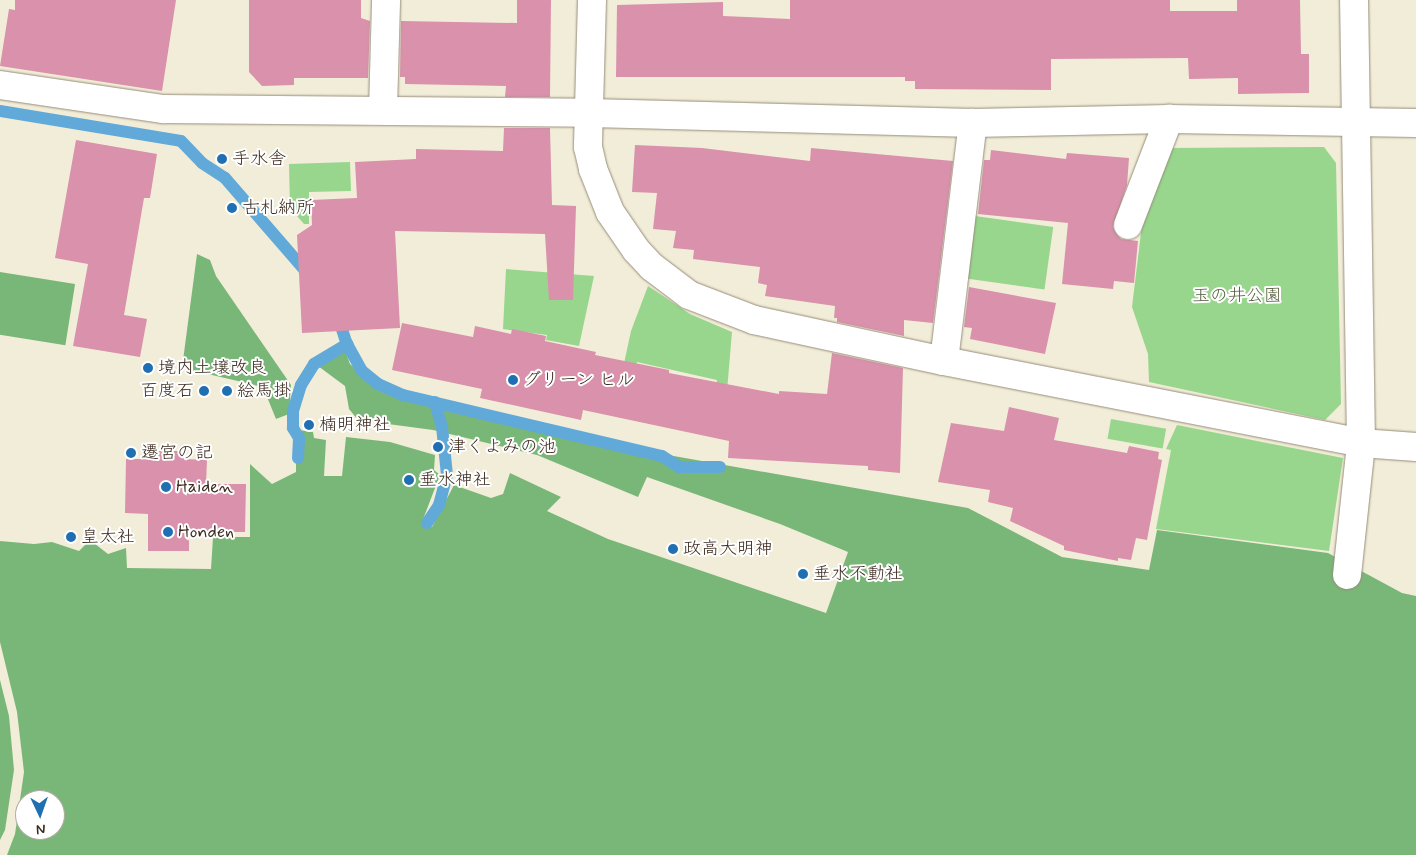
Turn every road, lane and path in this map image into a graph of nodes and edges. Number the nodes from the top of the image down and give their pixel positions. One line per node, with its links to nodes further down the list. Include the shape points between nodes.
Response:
1 (386, 0): 5 (street)
2 (592, 0): 6 (street)
3 (1354, 0): 8 (street)
4 (0, 85): 5 (street, via 164,109)
5 (383, 110): 6 (street)
6 (589, 112): 9 (street); 12 (street, via 588,147 610,212 636,250 670,282 731,314)
7 (1169, 119): 8 (street); 9 (street); 11 (street)
8 (1354, 122): 10 (street); 13 (street)
9 (973, 123): 12 (street)
10 (1416, 123)
11 (1128, 225)
12 (944, 361): 13 (street)
13 (1361, 443): 14 (street); 15 (street)
14 (1416, 447)
15 (1346, 575)

